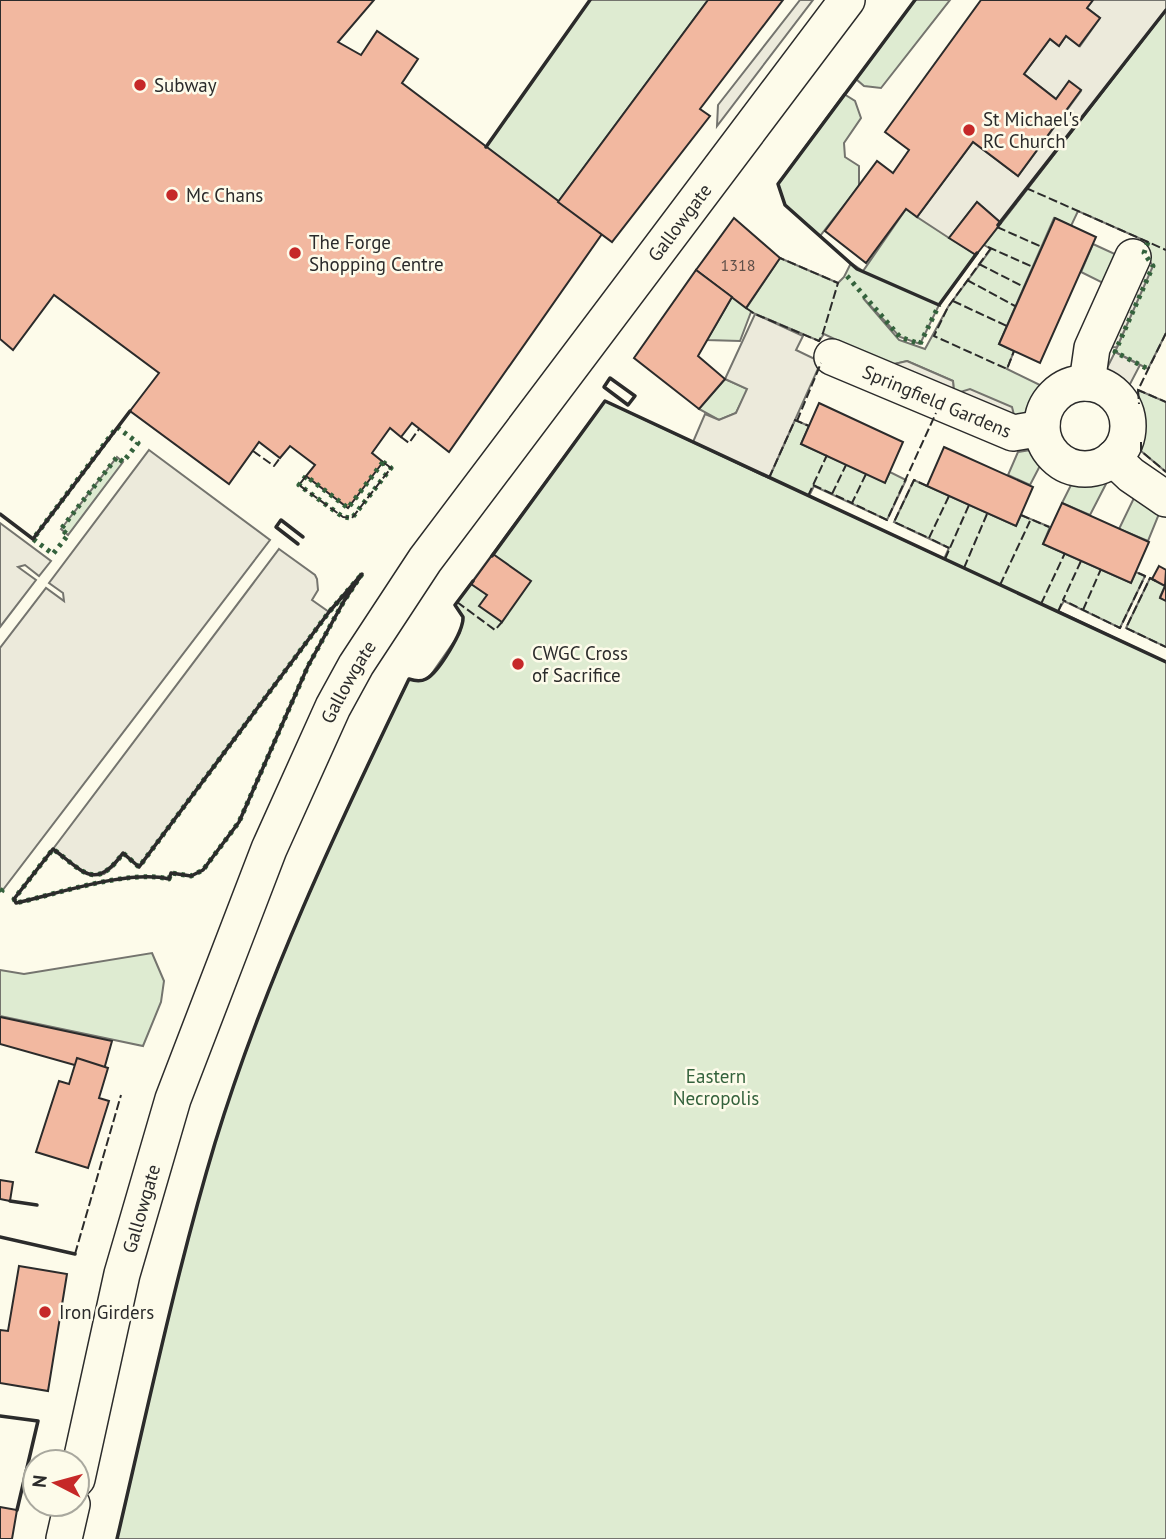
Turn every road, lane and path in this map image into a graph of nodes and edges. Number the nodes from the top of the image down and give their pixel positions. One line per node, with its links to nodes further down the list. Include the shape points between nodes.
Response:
1 (846, 0): 8 (street, Gallowgate, via 425,560 333,707 274,836 173,1099 122,1274)
2 (1133, 257): 4 (street, via 1092,348)
3 (832, 357): 5 (street, Springfield Gardens, via 1015,433)
4 (1087, 383): 5 (street, Springfield Gardens, via 1056,394 1043,413); 6 (street, via 1113,393 1125,412 1127,433)
5 (1042, 424): 6 (street, Springfield Gardens, via 1049,452 1060,462 1087,470)
6 (1113, 458): 7 (street)
7 (1166, 499)
8 (84, 1448)
9 (69, 1518): 10 (street)
10 (64, 1539)

